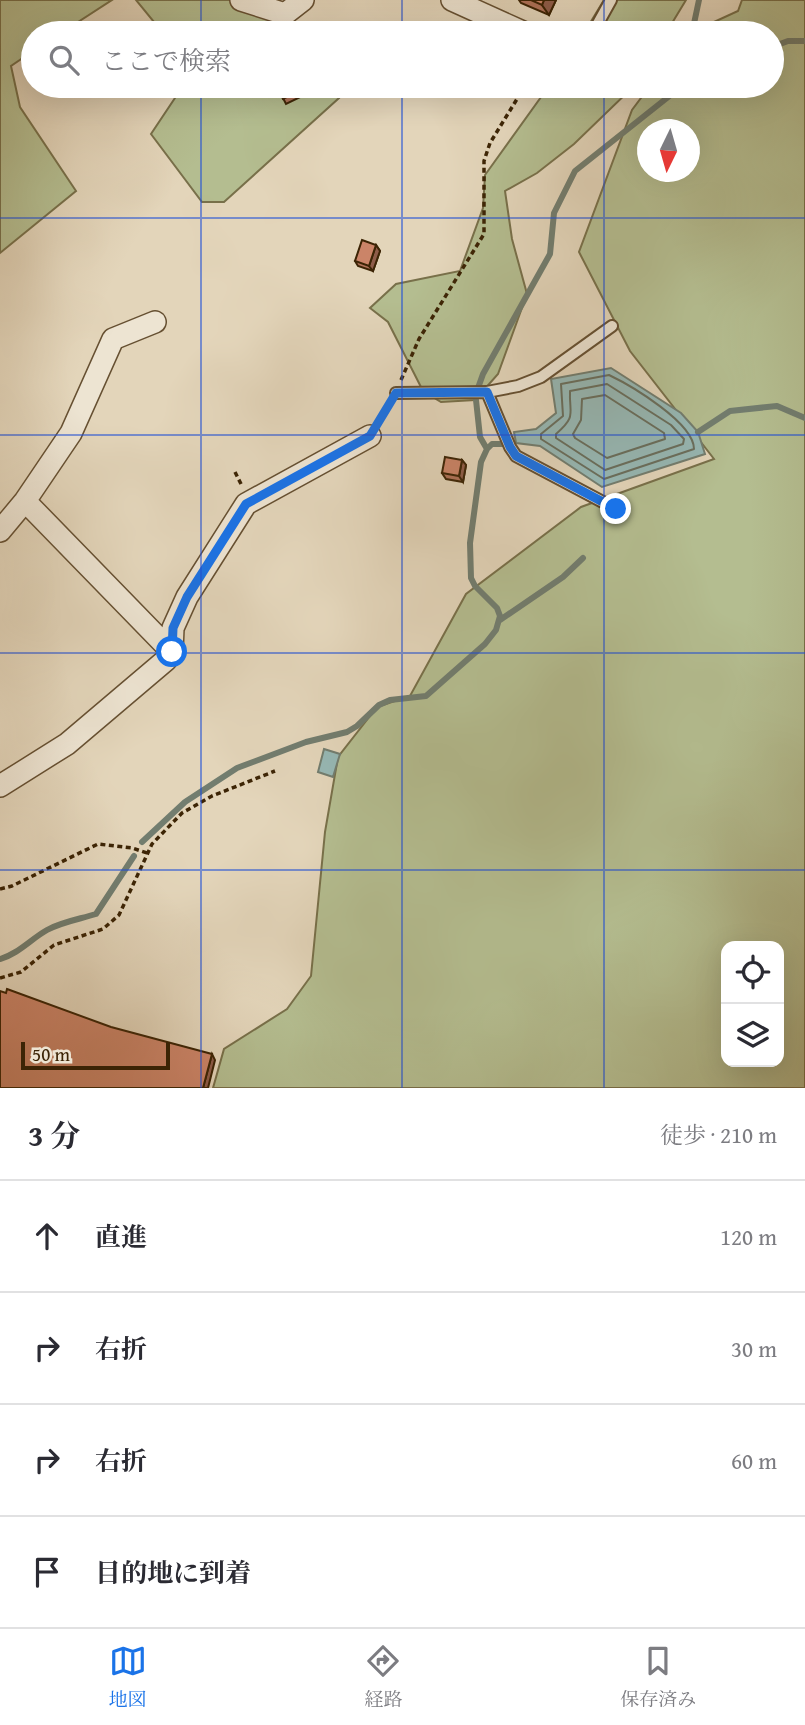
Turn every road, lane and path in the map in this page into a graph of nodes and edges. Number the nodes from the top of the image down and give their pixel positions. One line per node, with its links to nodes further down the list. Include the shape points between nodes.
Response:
1 (241, 0): 2 (street, via 285,15)
2 (303, 0)
3 (452, 0): 5 (street)
4 (611, 0): 6 (lane)
5 (498, 21)
6 (599, 21)
7 (518, 98): 11 (path, via 484,161 484,234 419,338)
8 (155, 322): 13 (street, via 113,339 71,433)
9 (612, 326): 10 (lane, via 541,377)
10 (487, 392): 11 (lane); 14 (lane, via 516,456)
11 (396, 393): 12 (path)
12 (370, 436): 16 (street, via 246,504 187,597 173,628)
13 (25, 501): 15 (street); 16 (street)
14 (616, 509)
15 (0, 531)
16 (172, 652): 18 (street, via 67,744)
17 (275, 771): 19 (path, via 182,813)
18 (0, 786)
19 (147, 853): 20 (path, via 98,844); 21 (path, via 119,915 103,929 54,945 20,972)
20 (0, 889)
21 (0, 978)

